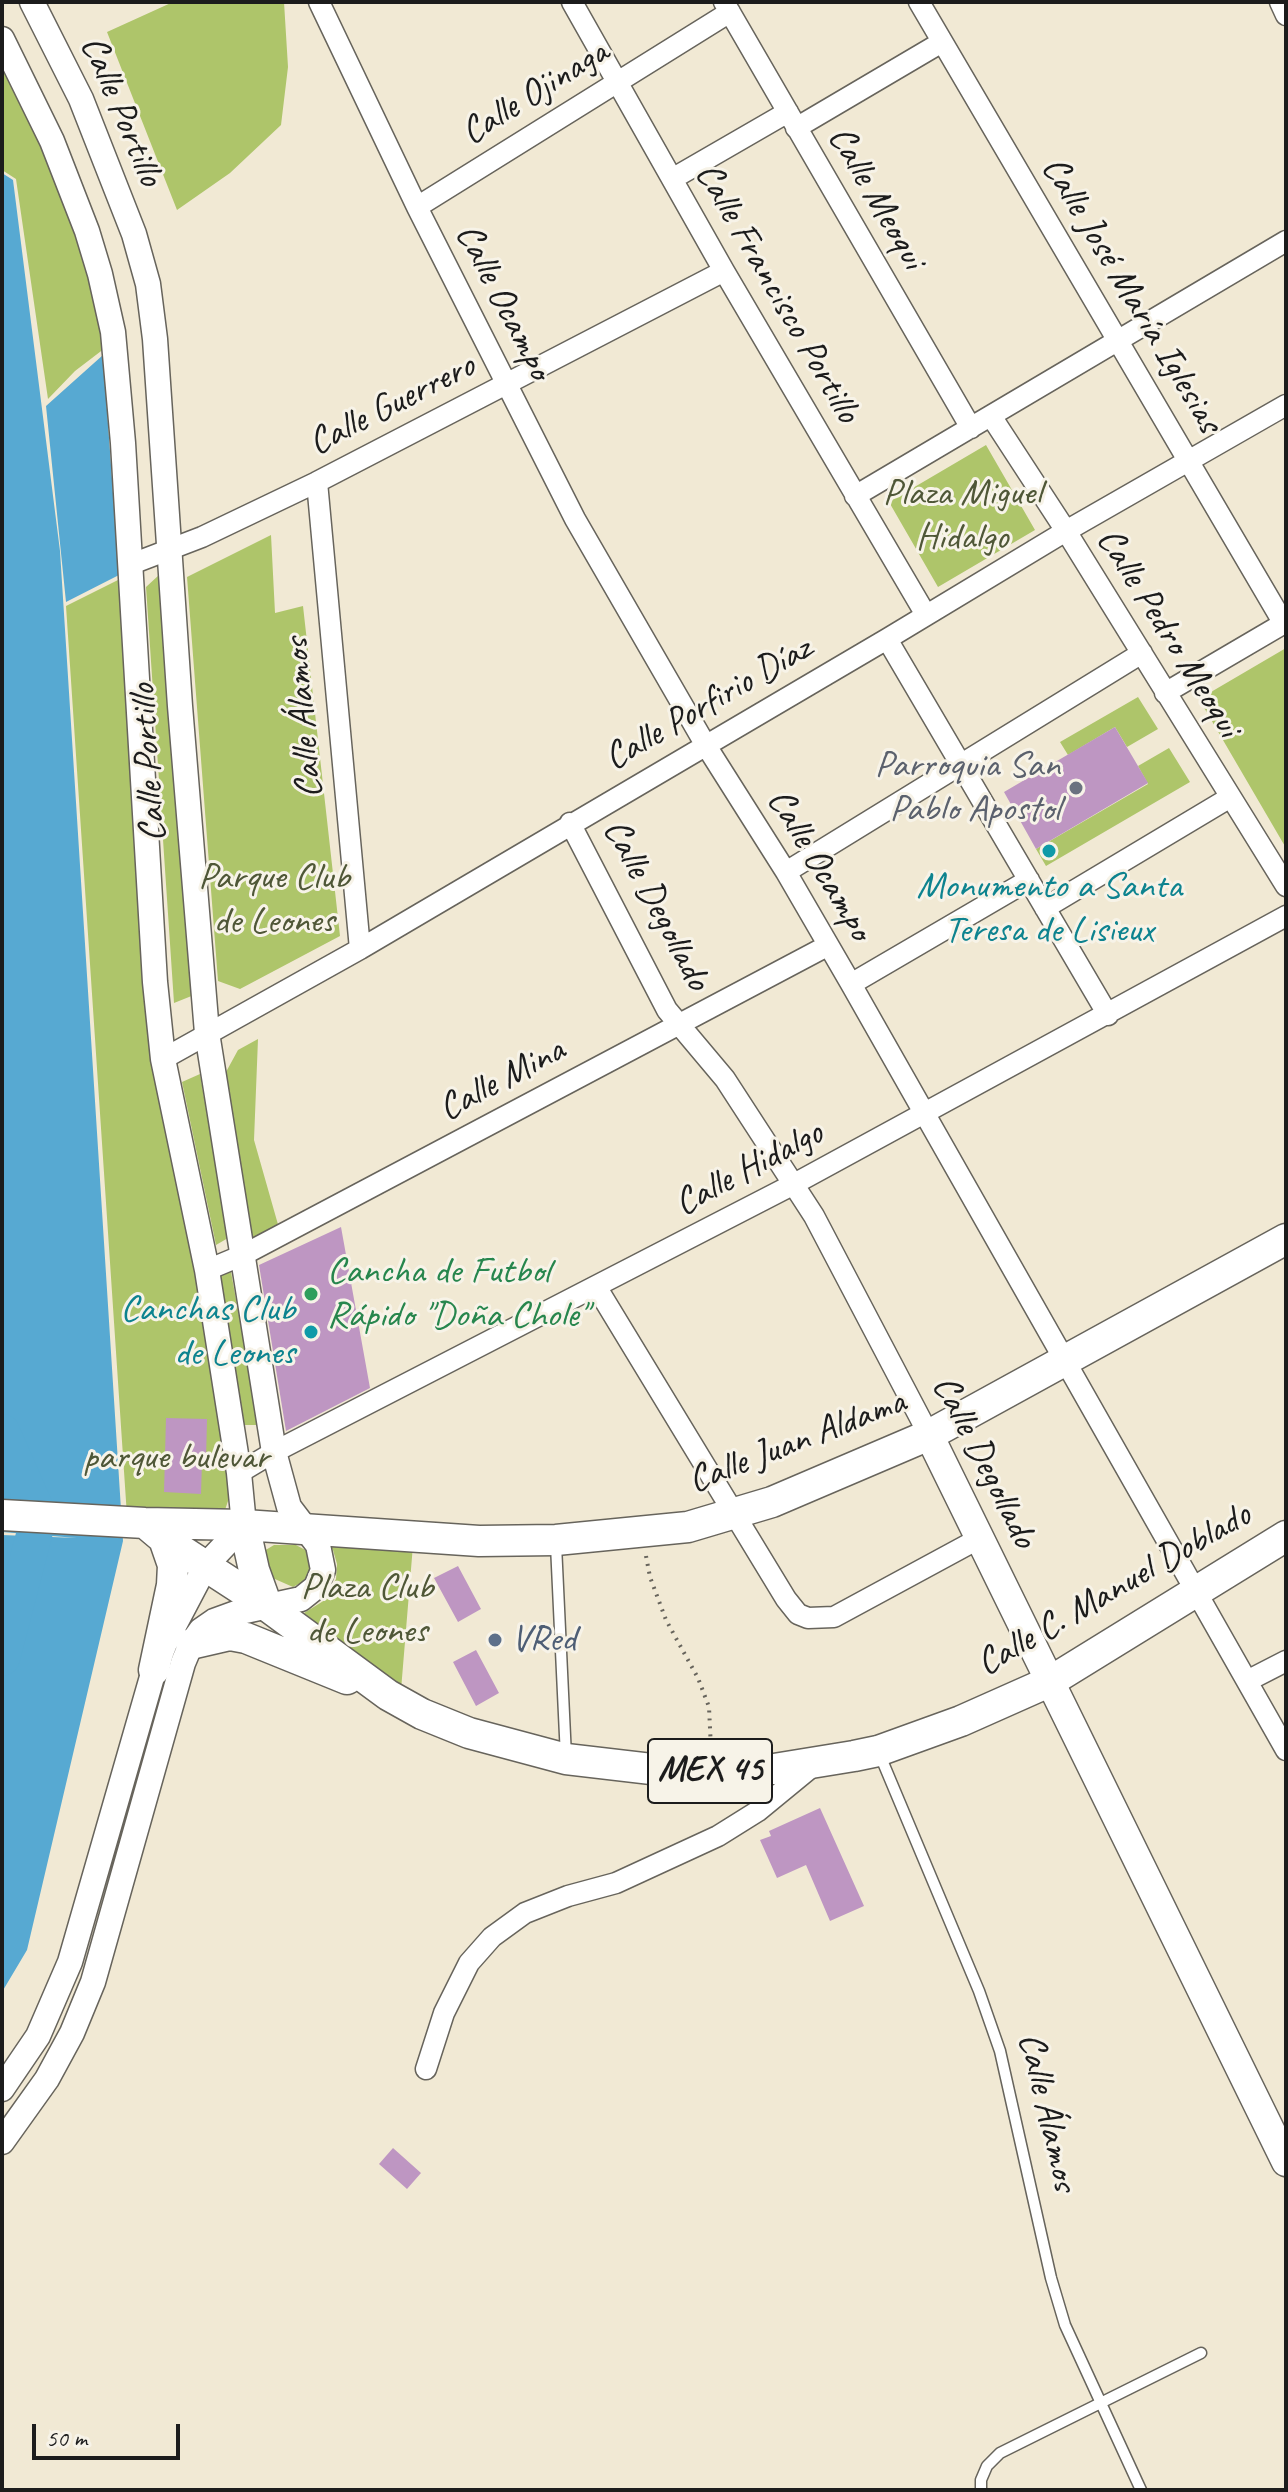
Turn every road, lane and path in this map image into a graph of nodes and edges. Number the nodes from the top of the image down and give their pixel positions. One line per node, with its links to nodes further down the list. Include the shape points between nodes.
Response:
1 (32, 2): 25 (street, Calle Portillo, via 81,99 148,284)
2 (319, 2): 13 (street, Calle Ocampo)
3 (572, 2): 10 (street, Calle Francisco Portillo)
4 (919, 2): 9 (street, Calle José María Iglesias)
5 (1280, 2): 7 (street)
6 (727, 7): 10 (street, Calle Ojinaga); 11 (street, Calle Meoqui)
7 (1286, 15)
8 (2, 39): 26 (street, Calle Portillo, via 52,141 100,274 113,332)
9 (942, 42): 11 (street); 16 (street, Calle José María Iglesias)
10 (617, 82): 12 (street, Calle Francisco Portillo); 13 (street, Calle Ojinaga)
11 (792, 120): 12 (street); 20 (street, Calle Meoqui)
12 (672, 179): 15 (street, Calle Francisco Portillo)
13 (417, 207): 17 (street, Calle Ocampo)
14 (1286, 241): 16 (street)
15 (724, 271): 17 (street, Calle Guerrero); 23 (street, Calle Francisco Portillo)
16 (1117, 342): 19 (street); 21 (street, Calle José María Iglesias)
17 (507, 384): 22 (street, Calle Guerrero); 32 (street, Calle Ocampo, via 575,519)
18 (1286, 405): 21 (street, Calle Porfirio Díaz)
19 (991, 416): 20 (street); 24 (street, Calle Pedro Meoqui)
20 (971, 428): 23 (street)
21 (1190, 460): 24 (street, Calle Porfirio Díaz); 28 (street, Calle José María Iglesias)
22 (317, 482): 25 (street, Calle Guerrero); 42 (street, Calle Álamos)
23 (855, 496): 27 (street, Calle Francisco Portillo)
24 (1066, 531): 27 (street, Calle Porfirio Díaz); 30 (street, Calle Pedro Meoqui)
25 (170, 550): 26 (street, Calle Guerrero); 46 (street, Calle Portillo)
26 (129, 565): 47 (street, Calle Portillo)
27 (926, 615): 29 (street, Calle Porfirio Díaz)
28 (1285, 623): 31 (street)
29 (887, 639): 32 (street, Calle Porfirio Díaz); 33 (street)
30 (1142, 653): 31 (street, Calle Pedro Meoqui); 33 (street)
31 (1165, 693): 34 (street, Calle Pedro Meoqui)
32 (705, 744): 35 (street, Calle Porfirio Díaz); 36 (street, Calle Ocampo)
33 (960, 764): 36 (street); 37 (street)
34 (1229, 798): 38 (street, Calle Pedro Meoqui); 39 (street)
35 (570, 823): 42 (street, Calle Porfirio Díaz); 45 (street, Calle Degollado)
36 (786, 872): 41 (street, Calle Ocampo)
37 (1029, 880): 39 (street); 43 (street)
38 (1286, 886)
39 (1045, 908): 44 (street)
40 (1286, 916): 44 (street, Calle Hidalgo)
41 (827, 946): 43 (street, Calle Ocampo); 45 (street, Calle Mina)
42 (360, 949): 46 (street, Calle Porfirio Díaz)
43 (851, 984): 48 (street, Calle Ocampo)
44 (1108, 1015): 48 (street, Calle Hidalgo)
45 (678, 1025): 49 (street, Calle Degollado, via 725,1079); 51 (street, Calle Mina)
46 (207, 1033): 47 (street, Calle Porfirio Díaz); 51 (street, Calle Portillo)
47 (163, 1059): 52 (street, Calle Portillo)
48 (925, 1113): 49 (street, Calle Hidalgo); 54 (street, Calle Ocampo)
49 (794, 1184): 53 (street, Calle Hidalgo); 55 (street, Calle Degollado)
50 (1286, 1239): 54 (main road, Calle Juan Aldama / MEX 45)
51 (243, 1255): 52 (street, Calle Mina); 56 (street, Calle Portillo)
52 (207, 1270): 57 (street, Calle Portillo)
53 (597, 1288): 56 (street, Calle Hidalgo); 59 (street)
54 (1066, 1358): 55 (main road, Calle Juan Aldama / MEX 45); 68 (street, Calle Ocampo)
55 (929, 1435): 59 (main road, Calle Juan Aldama / MEX 45); 65 (main road, Calle Degollado)
56 (274, 1452): 57 (street, Calle Hidalgo); 62 (street, Calle Portillo, via 289,1507)
57 (239, 1473): 60 (street, Calle Portillo)
58 (2, 1515): 61 (main road, MEX 45)
59 (734, 1515): 63 (main road, Calle Juan Aldama / MEX 45); 65 (street, via 786,1599 808,1618 834,1617)
60 (244, 1525): 61 (main road, Calle Juan Aldama / MEX 45); 62 (main road, Calle Juan Aldama / MEX 45); 67 (street); 69 (main road)
61 (148, 1528): 67 (main road, Calle C. Manuel Doblado / MEX 45); 72 (main road, via 173,1565)
62 (306, 1529): 66 (main road, Calle Juan Aldama / MEX 45, via 479,1541); 69 (street, Calle Portillo, via 323,1557 321,1579 301,1599)
63 (642, 1534): 66 (main road, Calle Juan Aldama / MEX 45); 80 (path, via 666,1620 709,1707)
64 (1286, 1536): 68 (main road, Calle C. Manuel Doblado / MEX 45)
65 (980, 1538): 74 (main road, Calle Degollado)
66 (556, 1540): 78 (lane)
67 (206, 1565): 69 (main road, Calle C. Manuel Doblado / MEX 45); 72 (street)
68 (1196, 1591): 73 (street, Calle Ocampo); 74 (main road, Calle C. Manuel Doblado / MEX 45)
69 (267, 1606): 70 (street, Calle Portillo, via 214,1621); 75 (main road, Calle C. Manuel Doblado / MEX 45)
70 (191, 1644): 75 (main road, via 230,1635 246,1638); 83 (street, via 93,1982 47,2079)
71 (1286, 1661): 73 (street)
72 (154, 1670): 82 (street, via 70,1962 38,2036)
73 (1249, 1680): 76 (street, Calle Ocampo)
74 (1051, 1681): 77 (main road, Calle C. Manuel Doblado / MEX 45); 84 (main road, Calle Degollado)
75 (388, 1695): 78 (main road, Calle C. Manuel Doblado / MEX 45, via 469,1733)
76 (1286, 1750)
77 (878, 1751): 79 (main road, Calle C. Manuel Doblado / MEX 45); 86 (lane, Calle Álamos, via 1000,2051 1051,2278)
78 (566, 1759): 80 (main road, Calle C. Manuel Doblado / MEX 45)
79 (817, 1763): 80 (main road, Calle C. Manuel Doblado / MEX 45); 81 (street, via 718,1836 616,1883 525,1913 492,1937 469,1963 444,2013)
80 (710, 1771)
81 (426, 2069)
82 (2, 2089)
83 (2, 2142)
84 (1286, 2162)
85 (1201, 2353): 86 (lane)
86 (1099, 2402): 87 (lane, via 1000,2453 987,2466); 88 (lane, Calle Álamos)
87 (981, 2485)
88 (1141, 2490)

